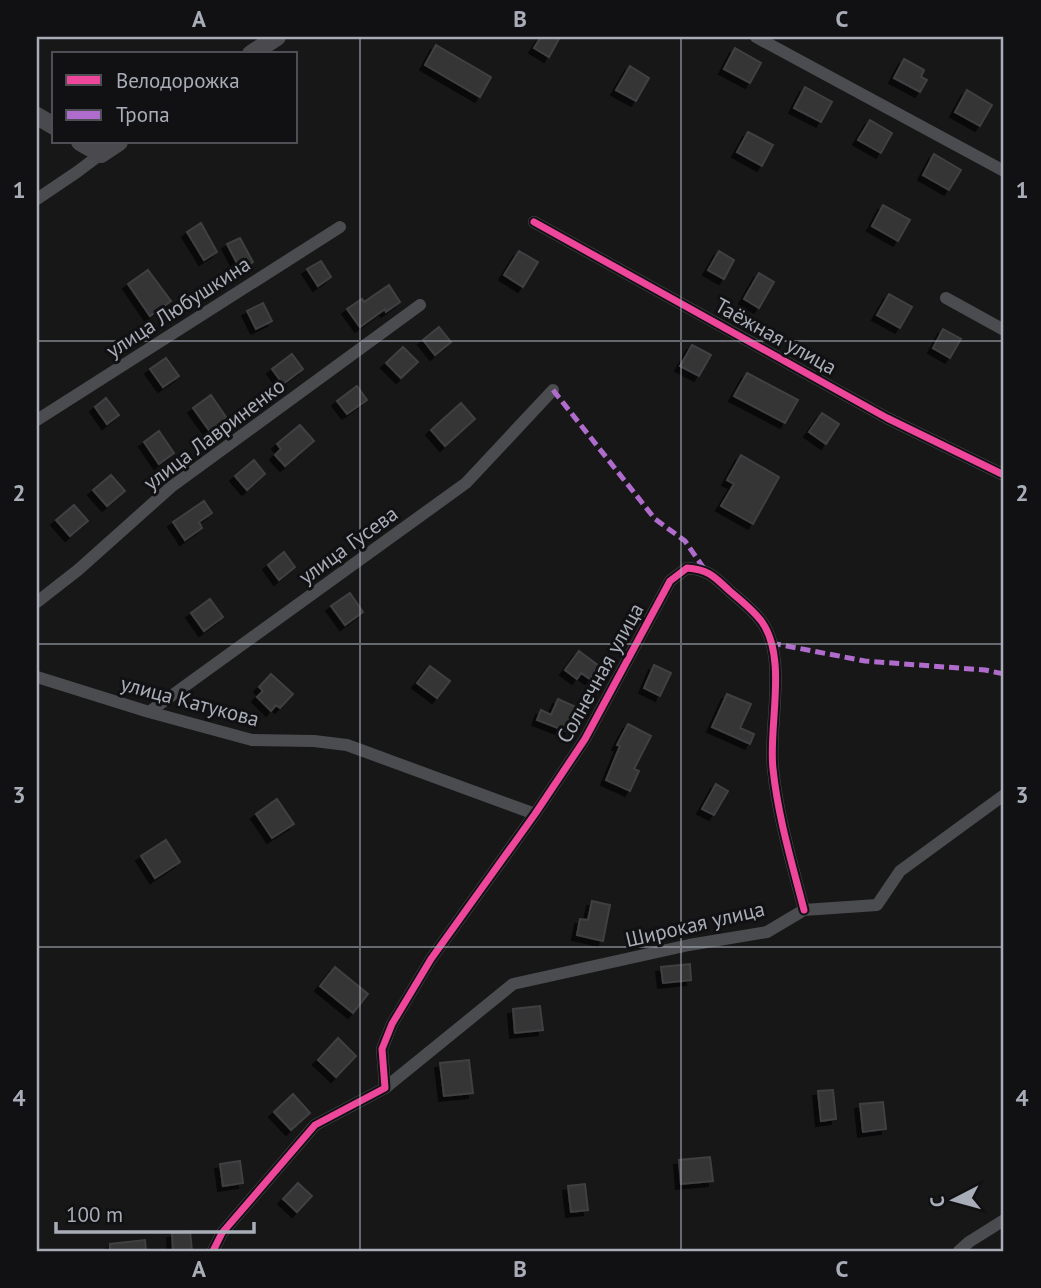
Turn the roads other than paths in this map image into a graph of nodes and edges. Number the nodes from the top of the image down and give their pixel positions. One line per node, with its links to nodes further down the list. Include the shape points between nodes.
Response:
1 (756, 37): 7 (street)
2 (273, 38): 3 (main road)
3 (254, 52)
4 (84, 144): 6 (main road)
5 (116, 144): 6 (main road)
6 (101, 153): 8 (street)
7 (1004, 171)
8 (37, 199)
9 (534, 222): 16 (street, Таёжная улица, via 887,418)
10 (340, 226): 15 (street, улица Любушкина)
11 (946, 298): 13 (street)
12 (420, 305): 17 (street, улица Лавриненко, via 171,487)
13 (1004, 330)
14 (553, 390): 19 (street, улица Гусева, via 466,483)
15 (37, 420)
16 (1004, 475)
17 (37, 602)
18 (37, 677): 19 (street, улица Катукова)
19 (149, 712): 21 (street, улица Катукова, via 252,740 347,745)
20 (1004, 795): 22 (street, via 900,871 877,905)
21 (535, 814): 22 (street, Солнечная улица, via 585,739 670,581 687,568 705,570 756,615 771,643 775,666 772,765); 23 (street, Солнечная улица, via 431,959 392,1024 382,1049)
22 (804, 910): 23 (street, Широкая улица, via 767,932 513,984)
23 (385, 1088): 25 (street, Широкая улица, via 315,1125 222,1233)
24 (1004, 1220): 26 (street)
25 (213, 1251)
26 (959, 1251)

